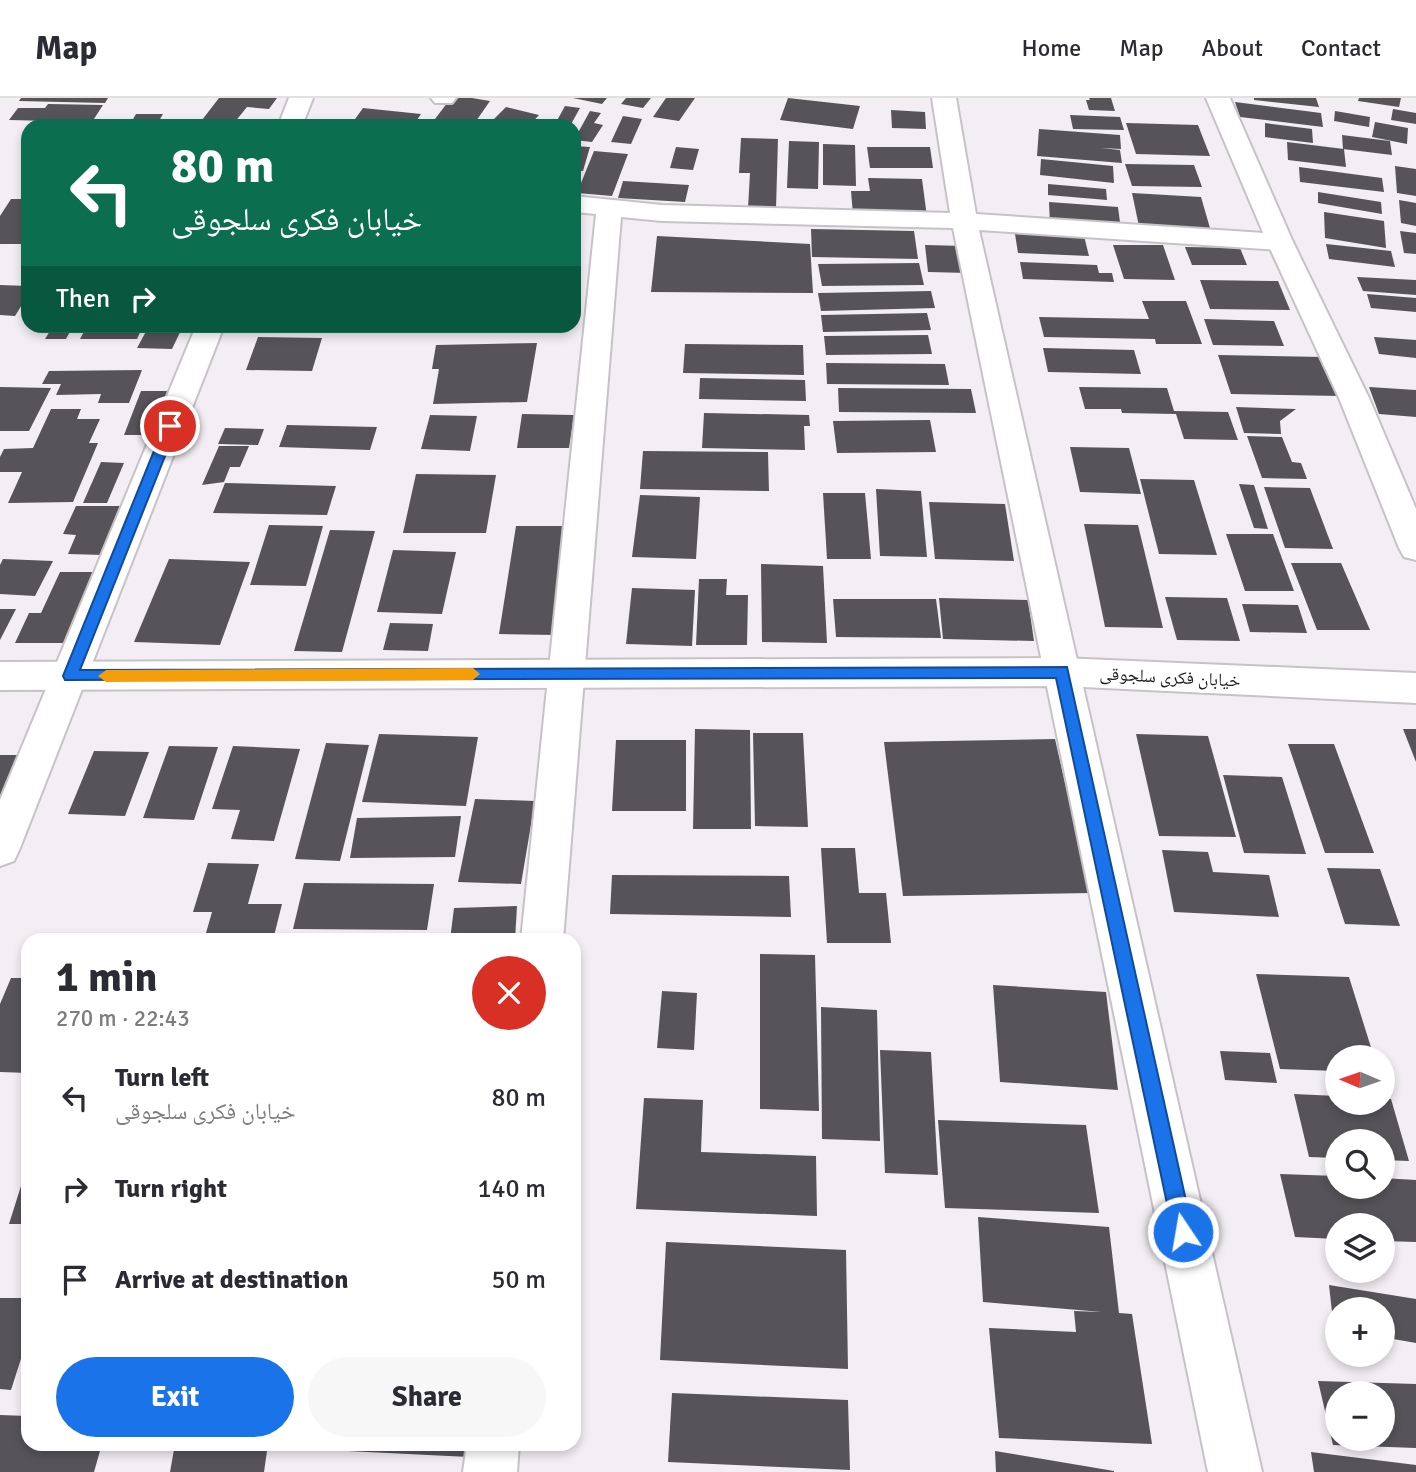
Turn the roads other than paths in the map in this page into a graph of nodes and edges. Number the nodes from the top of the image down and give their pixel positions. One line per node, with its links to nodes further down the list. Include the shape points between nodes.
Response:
1 (301, 98): 4 (street)
2 (944, 98): 7 (street)
3 (1218, 98): 8 (street)
4 (293, 119)
5 (581, 205): 6 (street)
6 (609, 208): 7 (street); 12 (street)
7 (964, 220): 8 (street); 11 (street)
8 (1280, 242): 10 (street, via 1354,398)
9 (207, 333): 14 (street)
10 (1416, 548)
11 (1062, 672): 12 (street, خیابان فکری سلجوقی); 15 (street, خیابان فکری سلجوقی); 20 (street)
12 (568, 674): 14 (street, خیابان فکری سلجوقی); 17 (street)
13 (0, 676): 14 (street, خیابان فکری سلجوقی)
14 (71, 676): 16 (street)
15 (1416, 688)
16 (0, 848)
17 (543, 933)
18 (492, 1451): 19 (street)
19 (490, 1472)
20 (1235, 1472)

